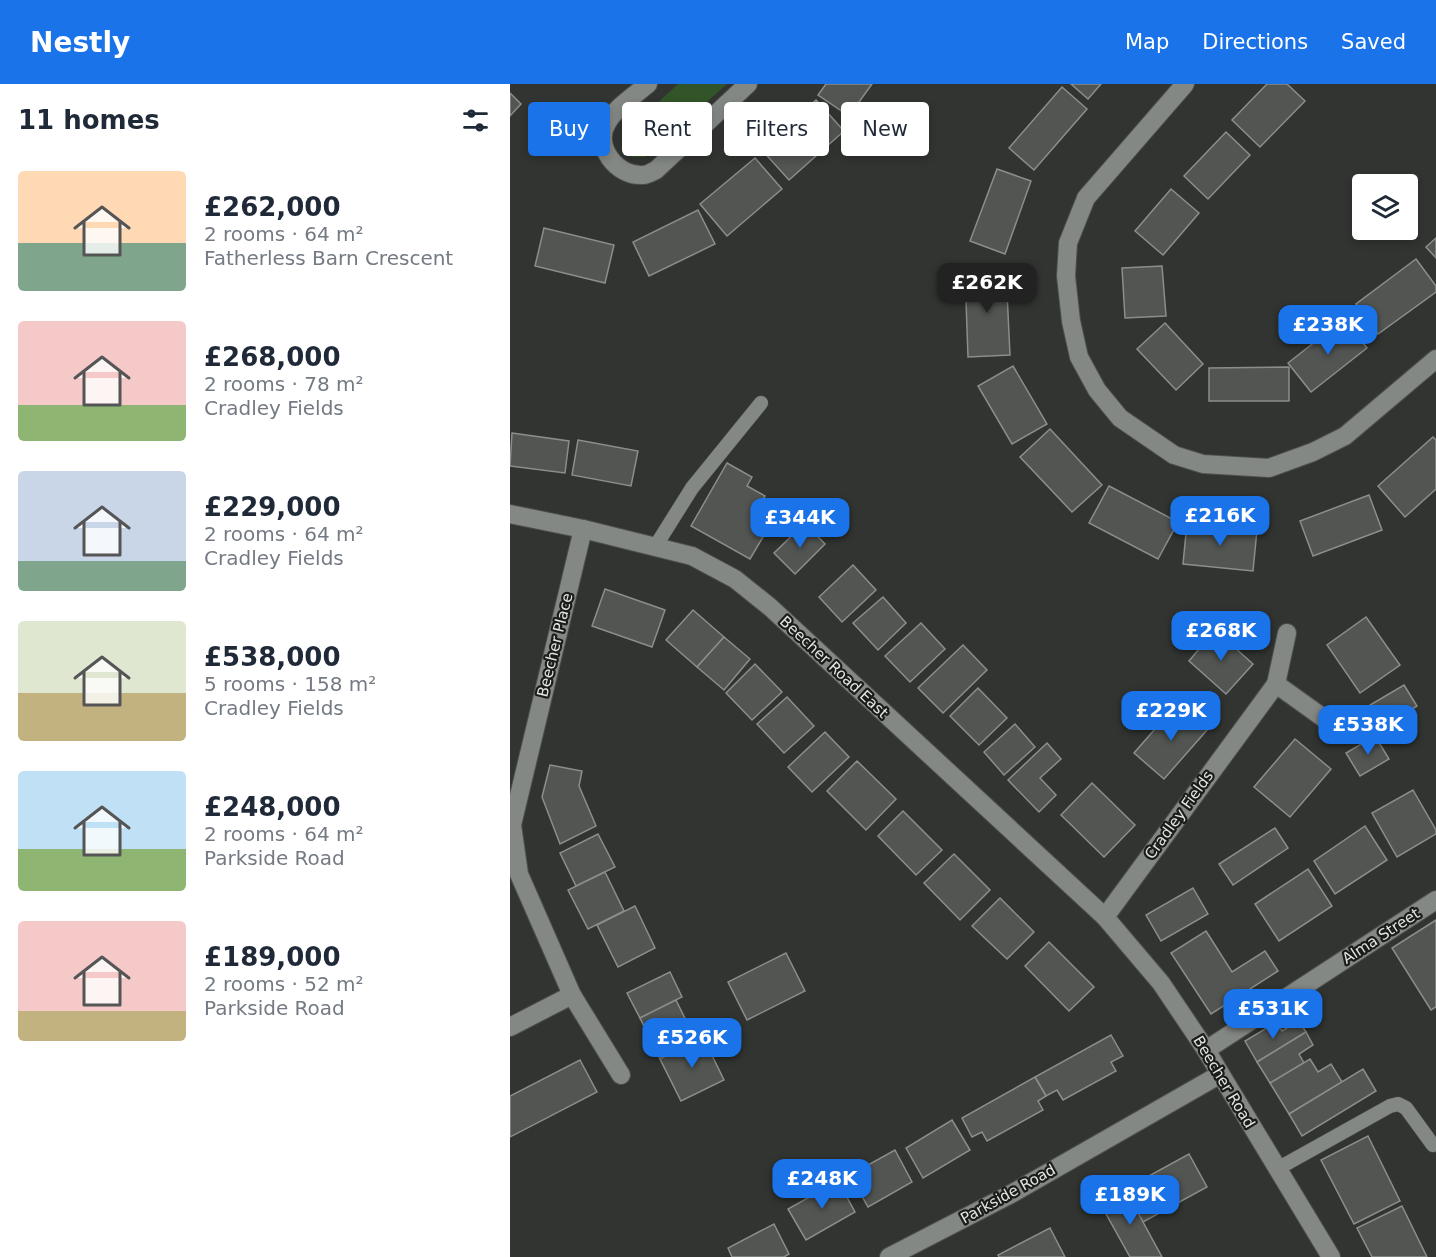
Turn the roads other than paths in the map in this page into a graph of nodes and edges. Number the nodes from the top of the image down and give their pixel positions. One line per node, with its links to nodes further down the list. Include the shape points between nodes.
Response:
1 (648, 84): 2 (street, via 615,111 605,125 603,142 608,158 632,174 656,170)
2 (748, 84)
3 (1185, 84): 4 (street, via 1086,198 1068,243 1066,276 1080,357 1097,390 1120,418 1174,455 1203,464 1269,468 1345,436)
4 (1436, 359)
5 (761, 403): 8 (lane, via 692,488)
6 (510, 514): 7 (street, Beecher Road East)
7 (583, 529): 8 (street, Beecher Road East); 12 (street, Beecher Place)
8 (655, 548): 14 (street, Beecher Road East, via 692,556 735,579 770,607)
9 (1287, 633): 10 (street, Cradley Fields)
10 (1276, 684): 11 (street); 14 (street, Cradley Fields)
11 (1329, 722)
12 (518, 761): 15 (street, Beecher Place, via 512,825 519,874)
13 (1436, 900): 17 (street, Alma Street)
14 (1105, 917): 17 (street, Beecher Road, via 1161,983)
15 (572, 995): 16 (street); 18 (street, Beecher Place)
16 (510, 1027)
17 (1206, 1050): 19 (street, Beecher Road)
18 (621, 1075)
19 (1219, 1075): 21 (street, Beecher Road); 22 (street, Parkside Road, via 1011,1194)
20 (1433, 1145): 21 (lane, via 1406,1108 1398,1104)
21 (1277, 1169): 23 (street, Beecher Road)
22 (889, 1257)
23 (1331, 1257)

